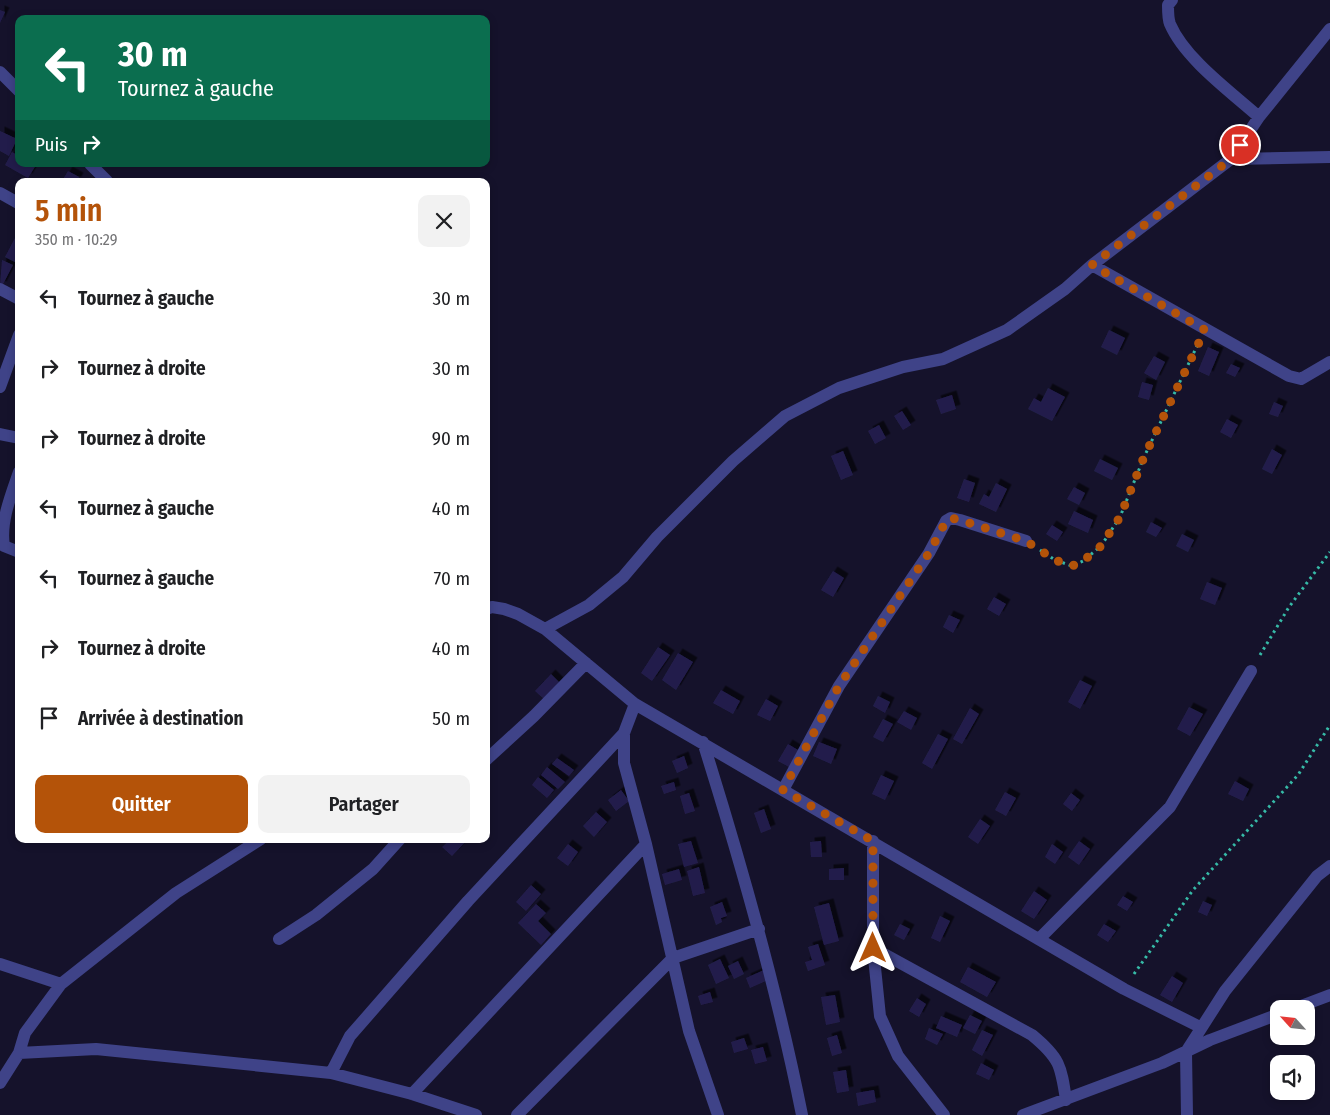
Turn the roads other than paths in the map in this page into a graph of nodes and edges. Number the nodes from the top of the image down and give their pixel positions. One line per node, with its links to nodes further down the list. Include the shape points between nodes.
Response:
1 (1172, 0): 5 (street, via 1168,5 1169,22 1176,37)
2 (1330, 29): 5 (street)
3 (0, 72): 4 (street)
4 (15, 87)
5 (1259, 117): 7 (street)
6 (1330, 157): 7 (street)
7 (1231, 159): 12 (street)
8 (93, 167): 9 (street)
9 (104, 178)
10 (0, 193): 11 (street)
11 (15, 201)
12 (1092, 265): 16 (street, via 1289,376 1301,379); 24 (street, via 1007,330 943,359 903,367 839,388 785,416 733,461 656,537 623,577 589,605)
13 (0, 289): 14 (street)
14 (15, 297)
15 (15, 346): 17 (street)
16 (1330, 362)
17 (0, 387)
18 (0, 434): 19 (street)
19 (15, 437)
20 (15, 483): 22 (street, via 1,535 4,546)
21 (1026, 541): 31 (street, via 960,520 951,518 946,521 929,553 839,686)
22 (15, 550)
23 (490, 607): 24 (street, via 511,611)
24 (545, 629): 25 (street)
25 (586, 663): 27 (street); 30 (street)
26 (1251, 671): 39 (street, via 1170,807)
27 (635, 704): 28 (street); 29 (street)
28 (624, 733): 35 (street, via 624,763); 50 (street, via 468,901 350,1036)
29 (703, 742): 31 (street); 37 (street)
30 (490, 756)
31 (783, 790): 32 (street)
32 (873, 841): 39 (street); 40 (street)
33 (255, 843): 43 (street, via 176,893)
34 (396, 843): 38 (street, via 373,869 316,915)
35 (646, 844): 41 (street); 52 (street)
36 (1330, 866): 47 (street, via 1317,876)
37 (759, 929): 41 (street); 57 (street, via 785,1028)
38 (279, 939)
39 (1039, 939): 47 (street, via 1124,989)
40 (873, 948): 53 (street, via 1032,1035 1048,1048 1061,1066); 58 (street, via 880,1016 898,1056)
41 (673, 958): 55 (street); 56 (street, via 690,1031)
42 (0, 964): 43 (street)
43 (61, 984): 49 (street, via 25,1033)
44 (1330, 995): 45 (street)
45 (1315, 1001)
46 (1270, 1018): 48 (street)
47 (1200, 1027): 48 (street)
48 (1186, 1052): 53 (street); 60 (street)
49 (19, 1053): 50 (street, via 96,1049); 51 (street)
50 (332, 1073): 52 (street)
51 (0, 1083)
52 (412, 1094): 54 (street)
53 (1066, 1100): 59 (street)
54 (476, 1115)
55 (517, 1115)
56 (718, 1115)
57 (802, 1115)
58 (944, 1115)
59 (1023, 1115)
60 (1188, 1115)

